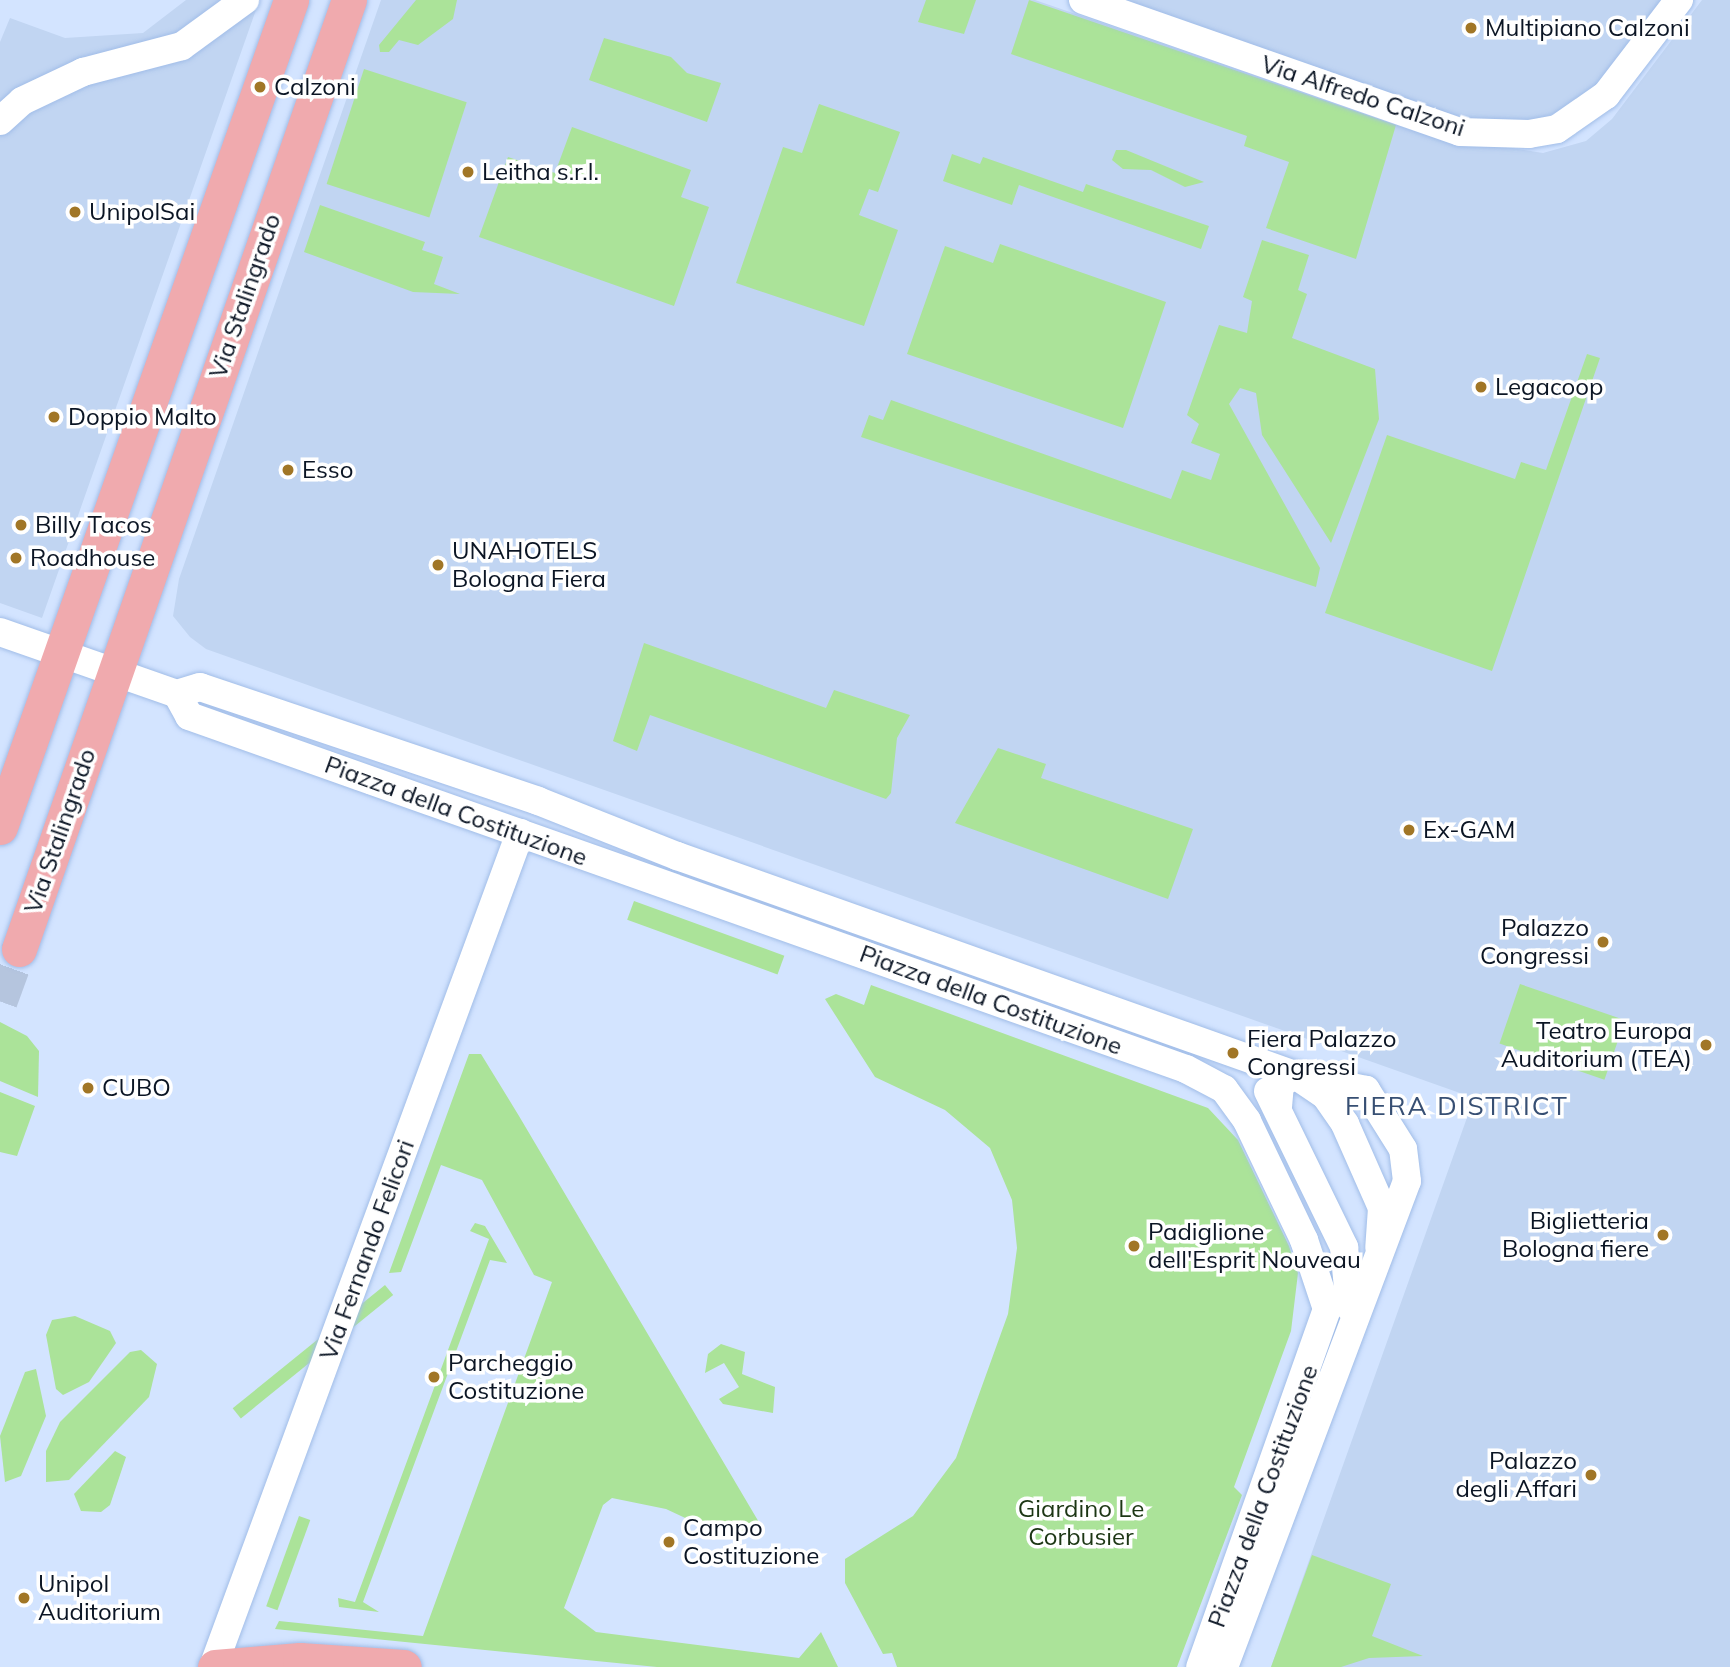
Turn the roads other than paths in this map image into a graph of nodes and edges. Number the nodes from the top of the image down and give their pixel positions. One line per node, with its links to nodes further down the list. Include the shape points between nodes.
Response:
1 (246, 0): 6 (street, via 182,46 83,72 22,101)
2 (291, 0): 8 (main road)
3 (349, 0): 9 (main road, Via Stalingrado)
4 (1083, 0): 5 (street, Via Alfredo Calzoni, via 1460,132 1529,134 1557,129 1606,95)
5 (1679, 0)
6 (0, 121)
7 (0, 632): 8 (street, Piazza della Costituzione)
8 (60, 654): 9 (street, Piazza della Costituzione); 11 (main road)
9 (115, 673): 10 (street, Piazza della Costituzione); 13 (main road, Via Stalingrado)
10 (177, 694): 12 (street, Piazza della Costituzione, via 189,716); 14 (street, Piazza della Costituzione, via 200,687 538,800 677,856)
11 (0, 827)
12 (520, 833): 19 (street, Via Fernando Felicori); 21 (street, Piazza della Costituzione, via 1185,1069 1232,1097 1316,1267 1327,1309)
13 (19, 949)
14 (1221, 1049): 15 (street, Piazza della Costituzione); 16 (street, Piazza della Costituzione)
15 (1295, 1075): 16 (street, via 1280,1084); 17 (street, Piazza della Costituzione, via 1325,1095 1345,1124 1382,1208); 17 (street, Piazza della Costituzione, via 1366,1090 1398,1139 1407,1181)
16 (1278, 1106): 18 (street, Piazza della Costituzione, via 1344,1247 1351,1284)
17 (1379, 1247): 18 (street, Piazza della Costituzione)
18 (1347, 1332): 22 (street, Piazza della Costituzione)
19 (229, 1666): 20 (main road, via 340,1661)
20 (404, 1667)
21 (1200, 1667)
22 (1224, 1667)

